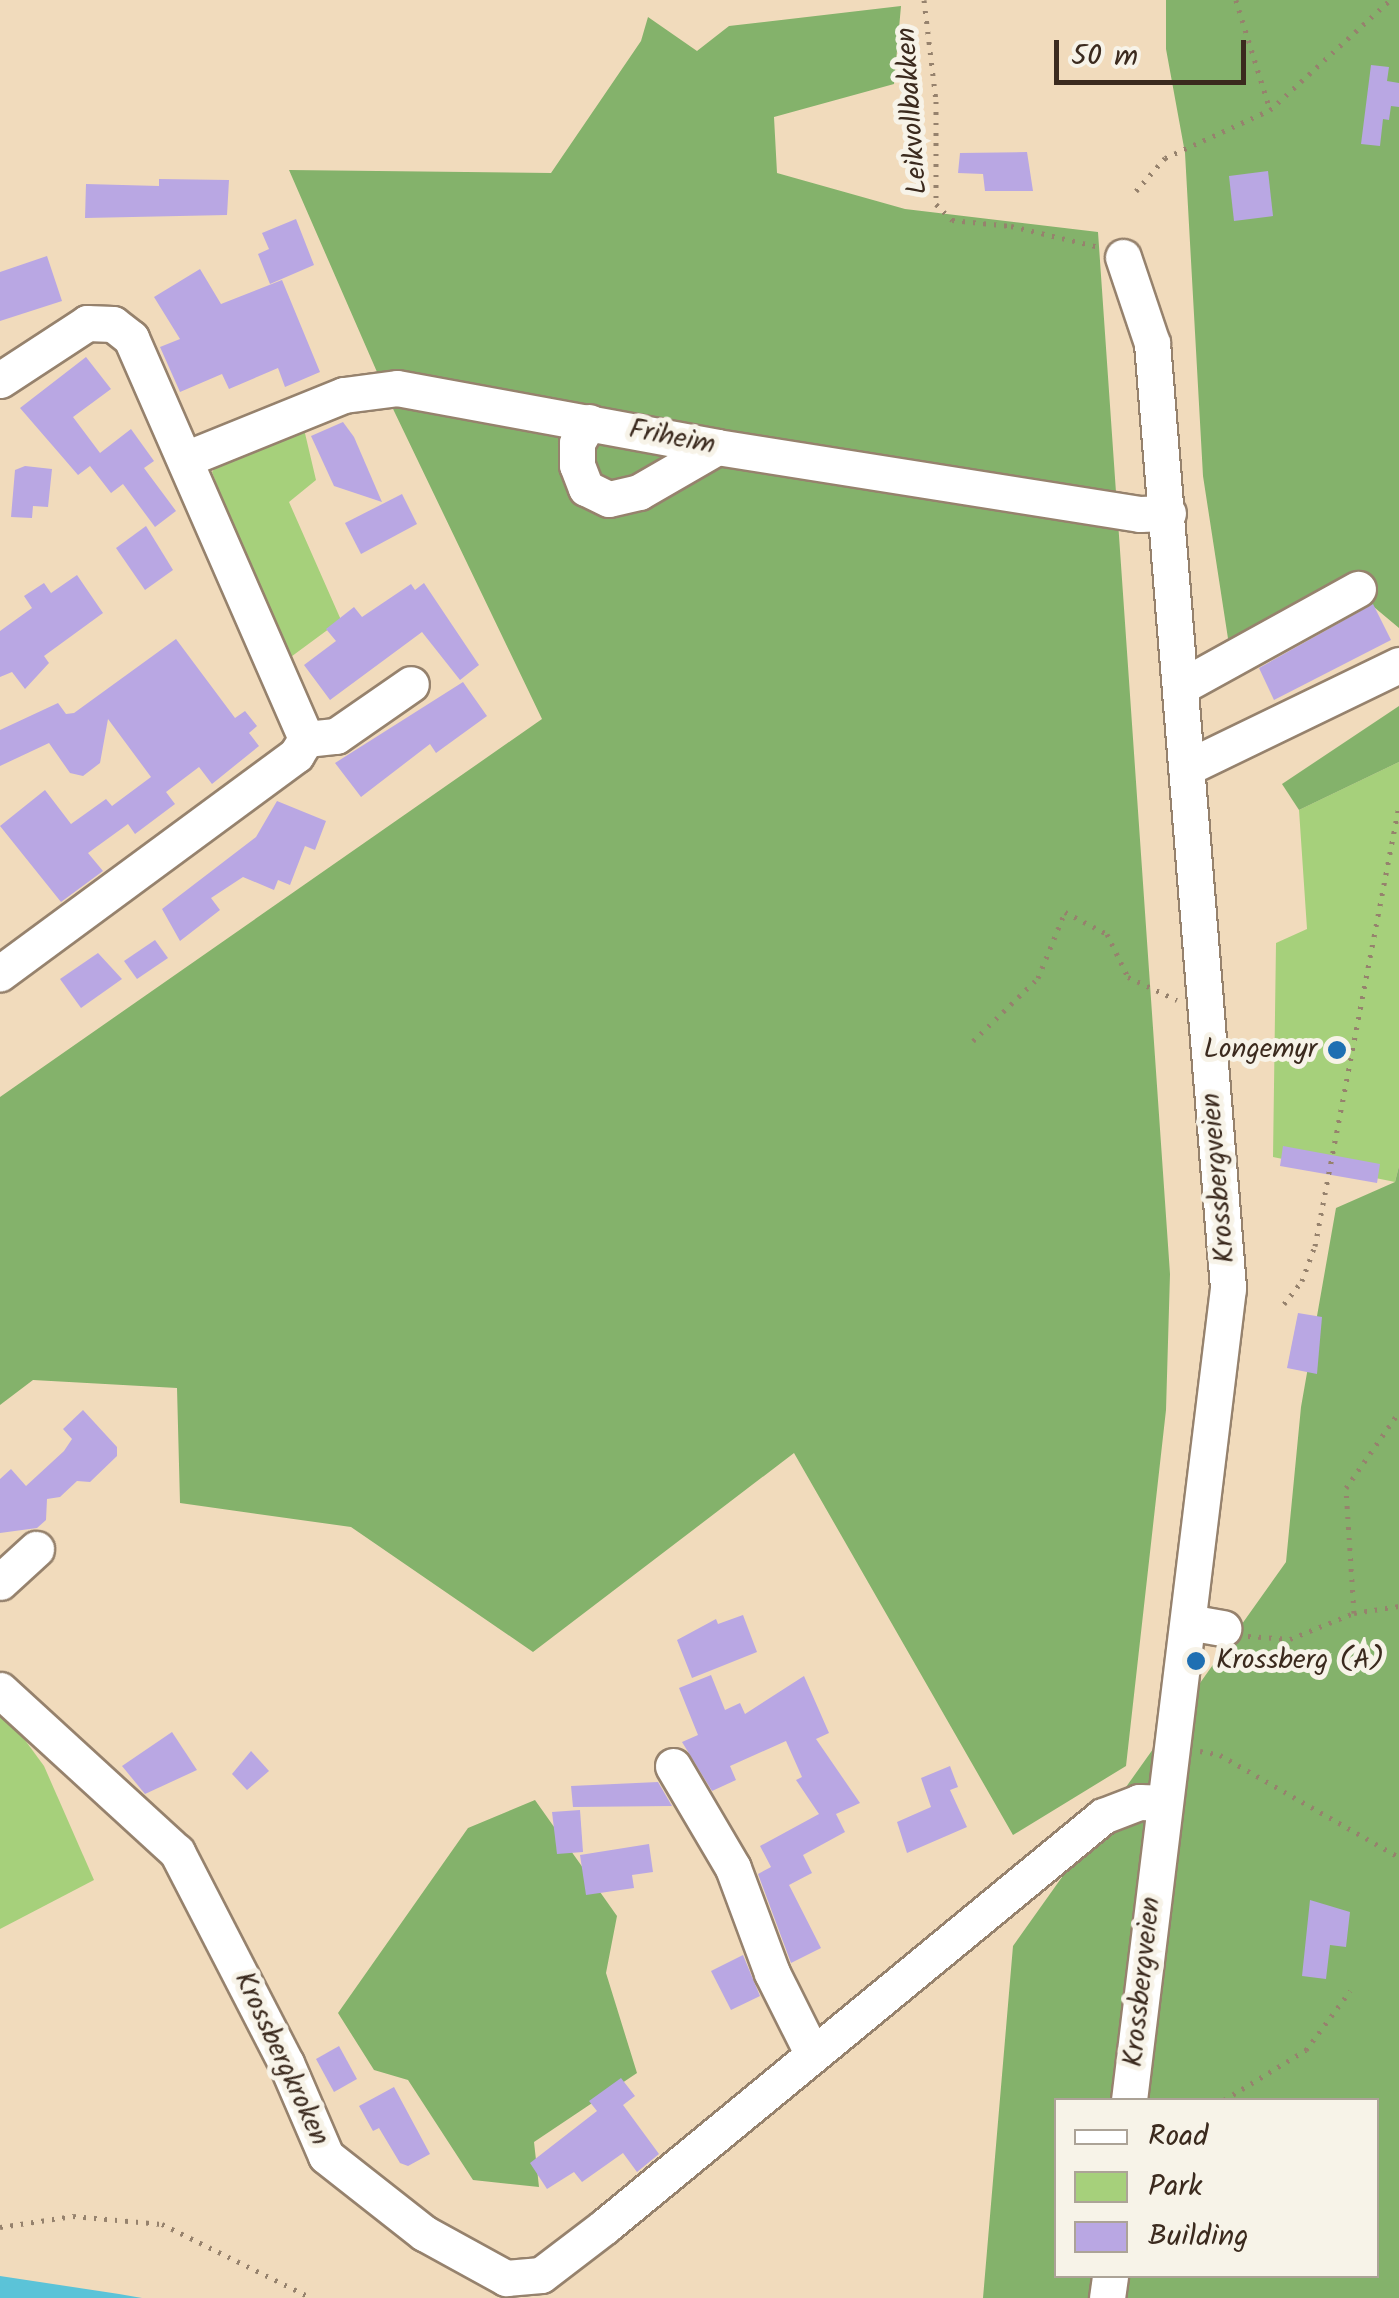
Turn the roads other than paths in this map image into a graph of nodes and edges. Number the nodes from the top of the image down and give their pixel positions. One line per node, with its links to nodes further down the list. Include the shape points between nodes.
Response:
1 (1123, 256): 6 (street, Krossbergveien, via 1152,343)
2 (0, 380): 5 (street, via 87,323 113,324 130,338)
3 (590, 422): 4 (street, Friheim); 4 (street, via 577,444 577,465 586,488 609,499 639,492); 5 (street, Friheim, via 373,388)
4 (717, 446): 6 (street, Friheim, via 1140,514)
5 (188, 458): 11 (street)
6 (1168, 513): 10 (street, Krossbergveien)
7 (1358, 589): 10 (street)
8 (1399, 665): 12 (street)
9 (411, 684): 11 (street, via 336,736)
10 (1182, 686): 12 (street, Krossbergveien)
11 (306, 738): 13 (street, via 296,755)
12 (1186, 768): 16 (street, Krossbergveien, via 1185,1001 1228,1288)
13 (0, 973)
14 (36, 1549): 15 (street)
15 (0, 1582)
16 (1188, 1622): 17 (street); 20 (street, Krossbergveien)
17 (1223, 1628)
18 (0, 1690): 21 (street, Krossbergkroken, via 177,1852 326,2156 368,2194 488,2272 541,2275)
19 (674, 1766): 21 (street, via 733,1868 772,1973)
20 (1163, 1803): 21 (street, Krossbergkroken, via 1139,1802 1103,1816); 22 (street, Krossbergveien)
21 (811, 2051)
22 (1130, 2098)

